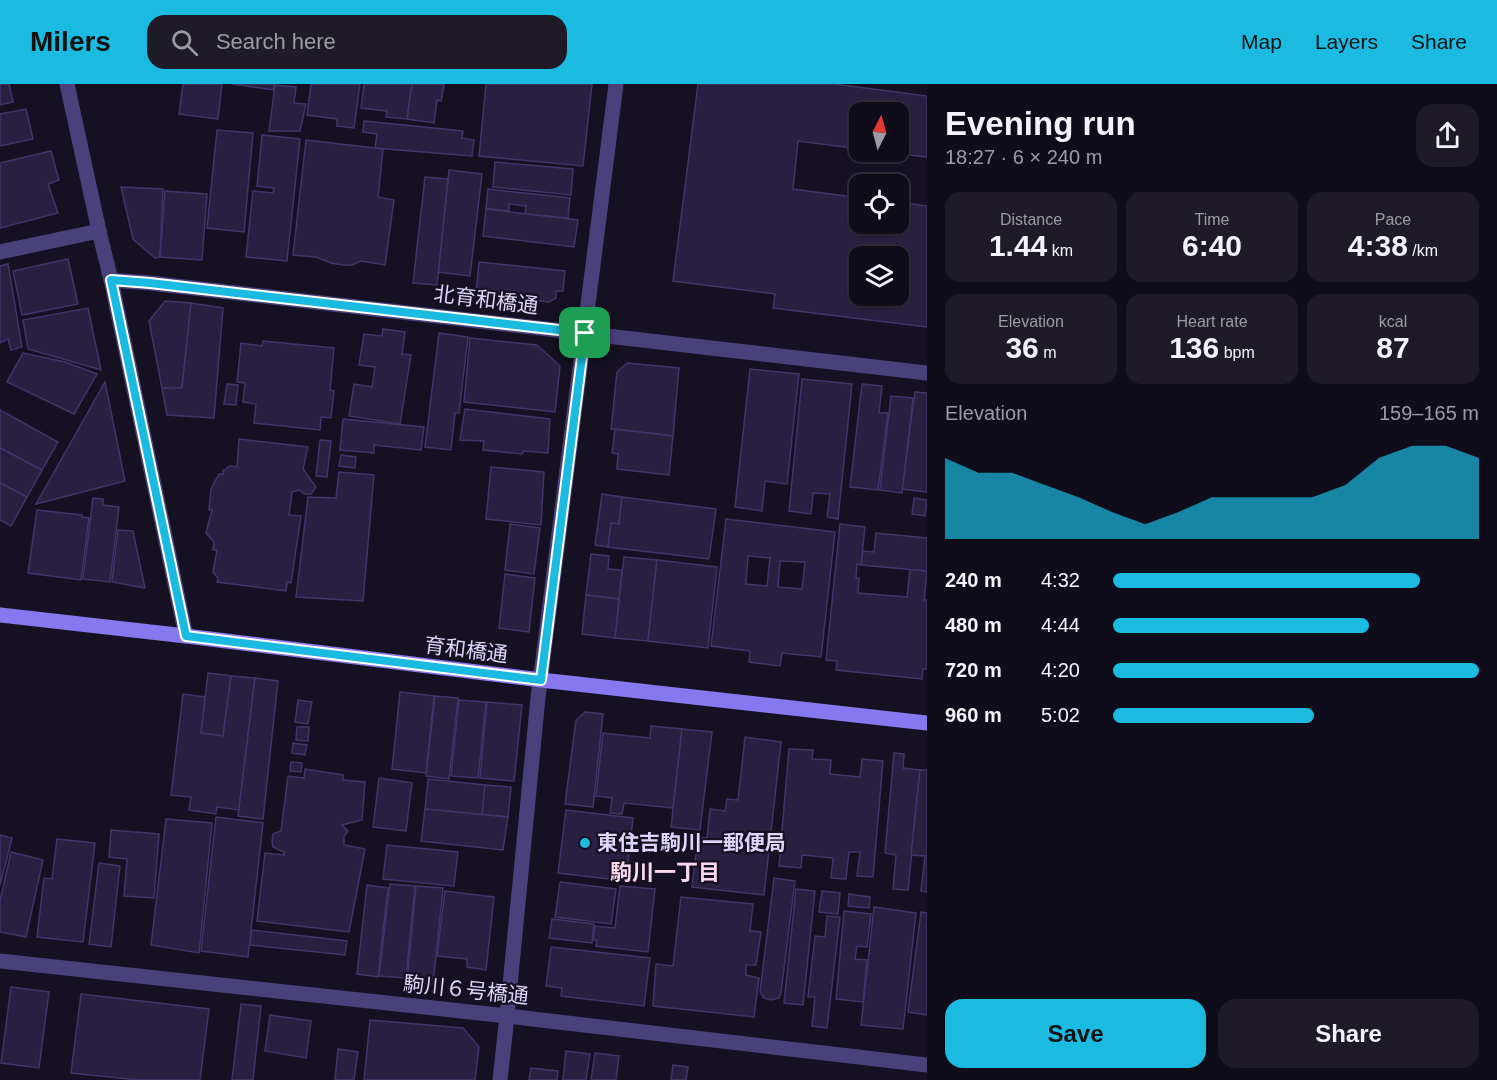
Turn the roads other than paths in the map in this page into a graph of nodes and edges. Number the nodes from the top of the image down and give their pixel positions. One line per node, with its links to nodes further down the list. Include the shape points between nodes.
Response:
1 (67, 84): 3 (street)
2 (616, 84): 6 (street)
3 (99, 231): 4 (street); 5 (street)
4 (0, 252)
5 (111, 280): 6 (street, 北育和橋通); 9 (street)
6 (585, 333): 7 (street, 北育和橋通); 10 (street)
7 (927, 373)
8 (0, 615): 9 (street, 育和橋通)
9 (186, 636): 10 (street, 育和橋通)
10 (541, 680): 11 (street, 育和橋通); 13 (street)
11 (927, 723)
12 (0, 961): 13 (street, 駒川６号橋通)
13 (507, 1016): 14 (street, 駒川６号橋通); 15 (street)
14 (927, 1065)
15 (500, 1080)

